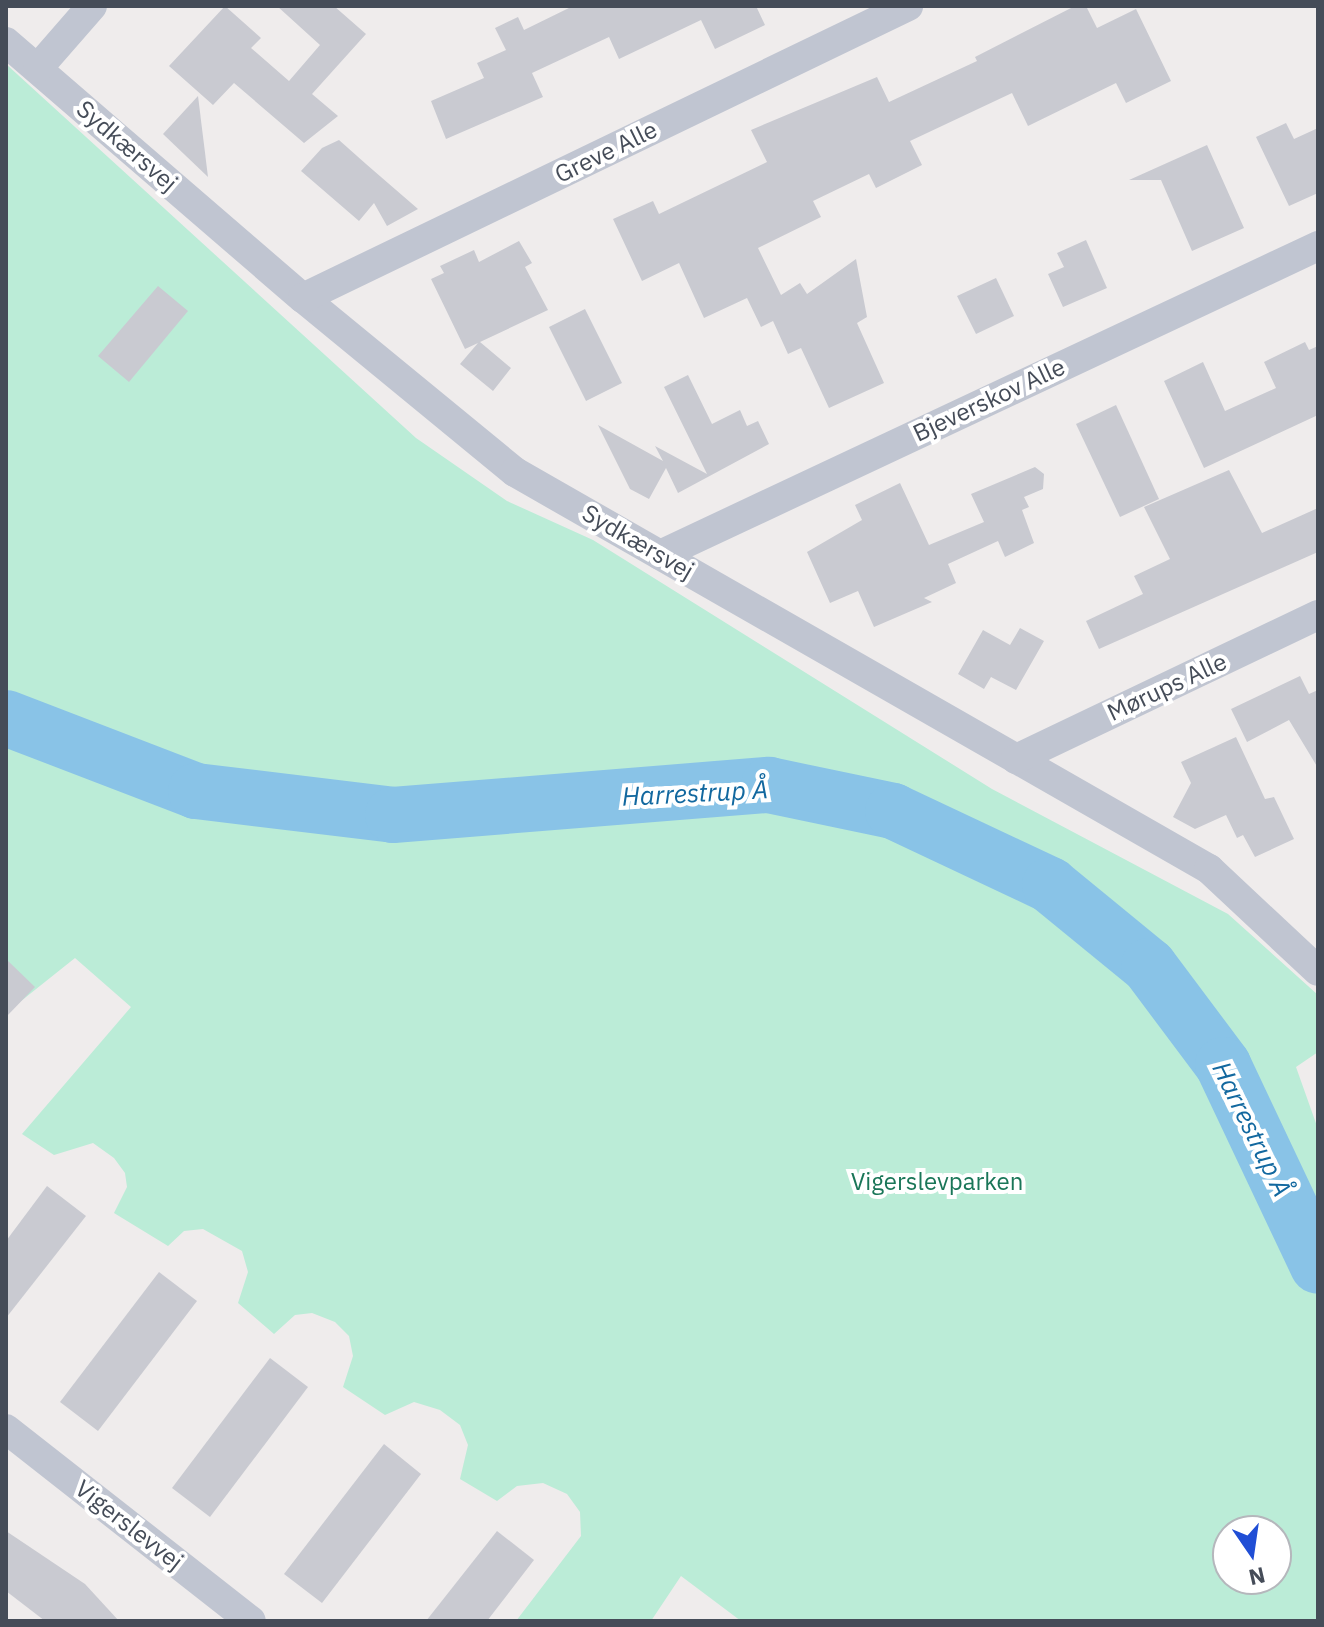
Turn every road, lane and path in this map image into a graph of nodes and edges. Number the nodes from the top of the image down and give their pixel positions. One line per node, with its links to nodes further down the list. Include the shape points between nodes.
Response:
1 (92, 6): 4 (street)
2 (908, 6): 6 (street, Greve Alle)
3 (6, 42): 4 (street, Sydkærsvej)
4 (38, 68): 6 (street, Sydkærsvej)
5 (1318, 246): 7 (street, Bjeverskov Alle)
6 (303, 298): 7 (street, Sydkærsvej, via 515,472)
7 (660, 555): 9 (street, Sydkærsvej)
8 (1318, 615): 9 (street, Mørups Alle)
9 (1016, 759): 10 (street, Sydkærsvej, via 1209,869)
10 (1318, 971)
11 (6, 1429): 12 (street, Vigerslevvej)
12 (251, 1621)

